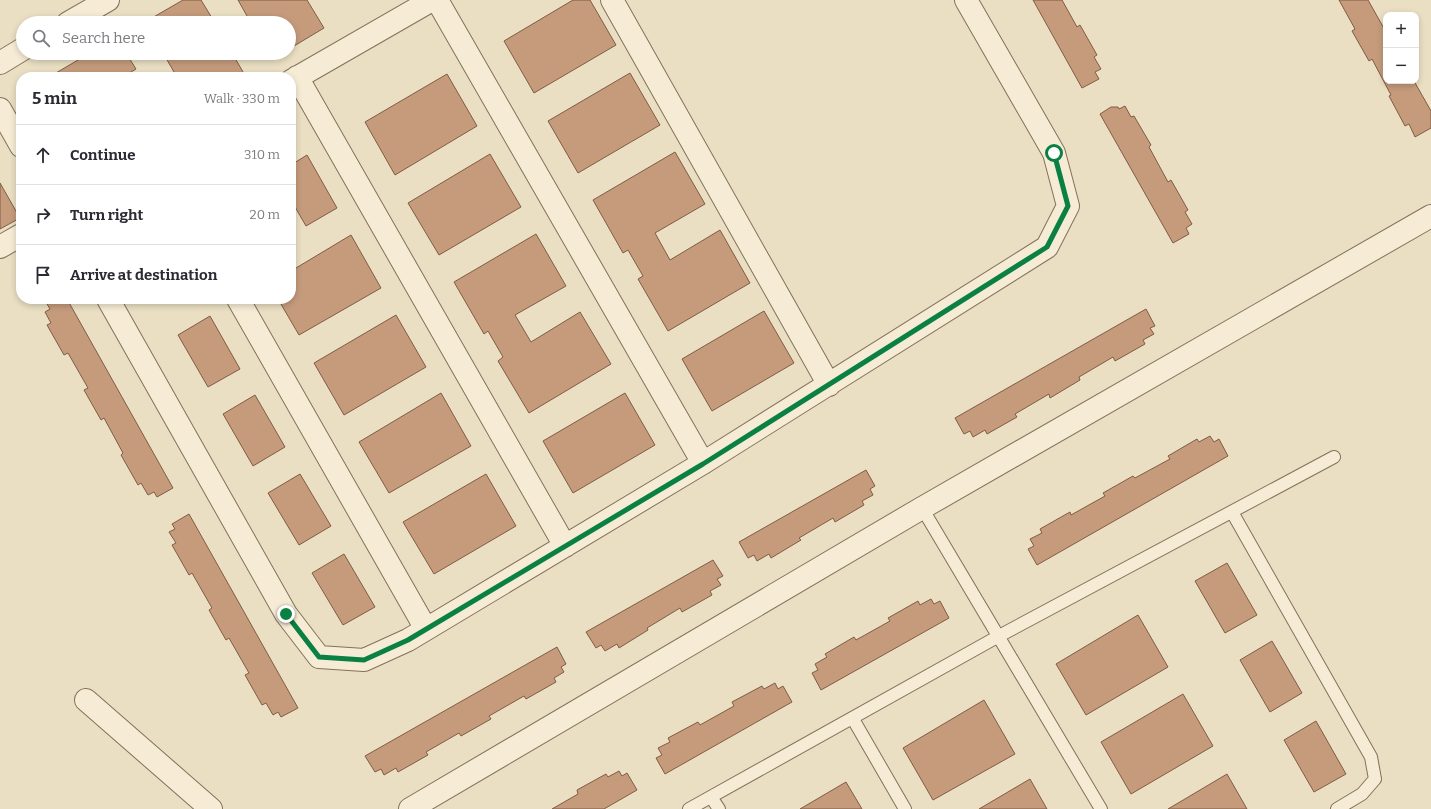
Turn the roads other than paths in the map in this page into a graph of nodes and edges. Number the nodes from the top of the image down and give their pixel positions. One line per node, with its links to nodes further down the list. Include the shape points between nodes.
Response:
1 (108, 0): 6 (street)
2 (432, 0): 9 (street)
3 (437, 0): 20 (street)
4 (612, 0): 18 (street)
5 (966, 0): 18 (street, via 1054,153 1068,206 1047,247)
6 (80, 16)
7 (16, 53): 8 (street)
8 (0, 63)
9 (296, 78)
10 (296, 82): 23 (street)
11 (0, 109): 12 (street)
12 (16, 137)
13 (1431, 216): 21 (street)
14 (16, 238): 15 (street)
15 (0, 247)
16 (111, 304): 24 (street, via 286,614 319,657 364,660)
17 (241, 304): 24 (street)
18 (829, 384): 20 (street)
19 (1334, 458): 22 (lane)
20 (703, 464): 23 (street)
21 (922, 508): 25 (lane); 30 (street)
22 (1232, 512): 25 (lane); 35 (lane, via 1371,757 1375,779 1362,794)
23 (565, 546): 24 (street)
24 (426, 629)
25 (1000, 636): 27 (lane); 34 (lane)
26 (86, 700): 29 (street)
27 (853, 719): 28 (lane); 33 (lane)
28 (711, 797): 31 (lane); 32 (lane)
29 (211, 809)
30 (410, 809)
31 (689, 809)
32 (719, 809)
33 (905, 809)
34 (1101, 809)
35 (1337, 809)

